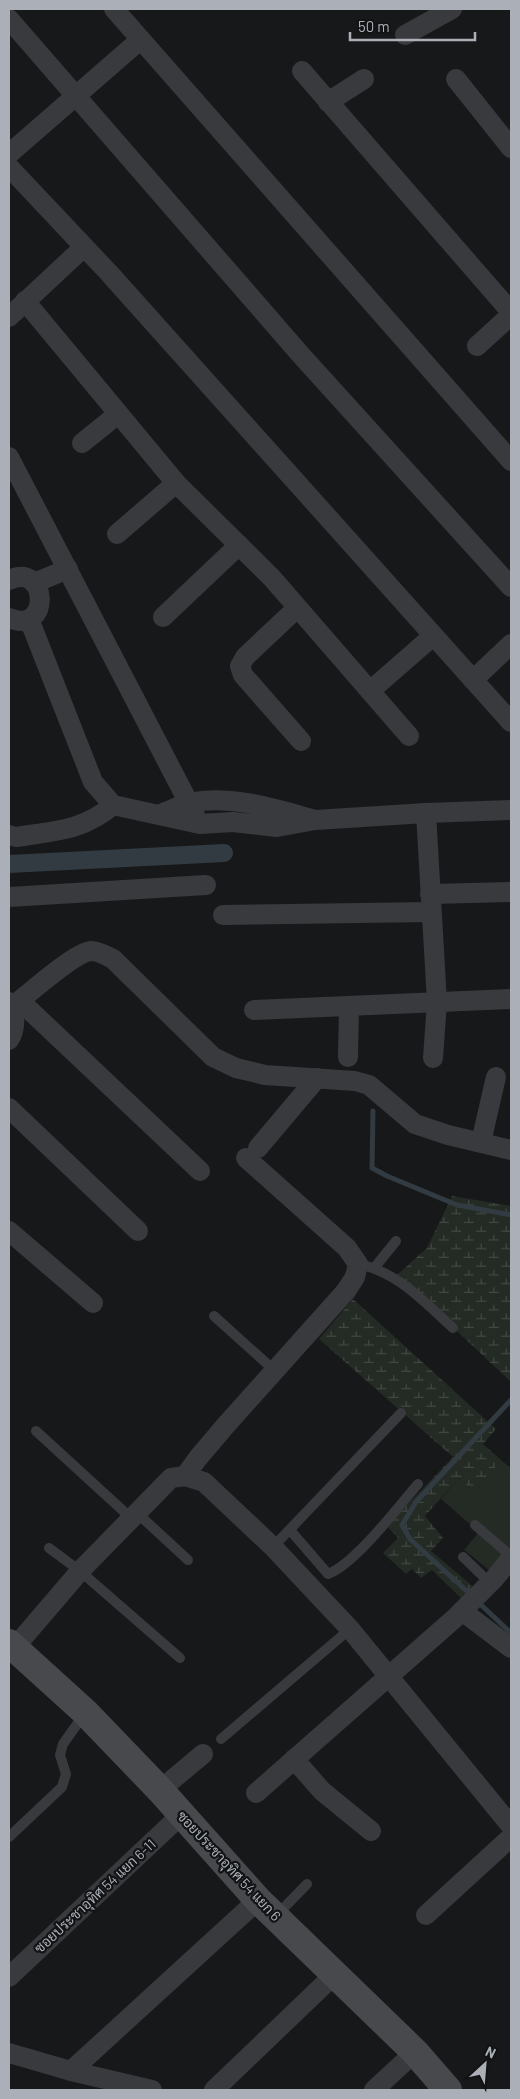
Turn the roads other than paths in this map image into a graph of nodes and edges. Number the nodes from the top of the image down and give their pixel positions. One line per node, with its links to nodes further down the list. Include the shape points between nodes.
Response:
1 (114, 9): 5 (street)
2 (452, 9): 4 (street)
3 (9, 19): 9 (street)
4 (405, 35)
5 (140, 40): 9 (street); 22 (street)
6 (302, 71): 10 (street)
7 (456, 79): 11 (street)
8 (364, 80): 10 (street)
9 (75, 96): 12 (street); 29 (street, via 300,354)
10 (328, 102): 16 (street)
11 (511, 148)
12 (9, 154)
13 (9, 167): 14 (street)
14 (84, 247): 15 (street); 34 (street)
15 (25, 301): 17 (street); 19 (street)
16 (511, 313): 18 (street)
17 (9, 317)
18 (477, 346)
19 (118, 414): 20 (street); 23 (street)
20 (82, 443)
21 (9, 457): 26 (street)
22 (511, 461)
23 (176, 483): 24 (street); 25 (street)
24 (117, 534)
25 (239, 545): 30 (street); 31 (street)
26 (68, 569): 28 (street); 41 (street)
27 (9, 580): 28 (street, via 20,578)
28 (34, 583): 33 (street, via 41,603 39,610)
29 (511, 588)
30 (297, 608): 37 (street); 40 (street, via 245,657 240,666 243,675)
31 (163, 617)
32 (9, 618): 33 (street, via 15,621)
33 (29, 619): 42 (street, via 93,782)
34 (433, 636): 36 (street); 37 (street)
35 (511, 644): 36 (street)
36 (473, 680): 38 (street)
37 (370, 691): 39 (street)
38 (511, 722)
39 (409, 736)
40 (301, 741)
41 (189, 803): 45 (street); 46 (street, via 224,801); 47 (street)
42 (114, 805): 45 (street); 48 (street, via 102,816 75,828 16,837)
43 (511, 810): 44 (street)
44 (426, 813): 46 (street); 52 (street)
45 (160, 814): 47 (street)
46 (315, 820): 47 (street, via 277,827 233,822)
47 (200, 824)
48 (9, 835)
49 (206, 885): 51 (street)
50 (511, 892): 52 (street)
51 (9, 897)
52 (431, 903): 53 (street); 55 (street)
53 (223, 916)
54 (511, 999): 55 (street)
55 (436, 1002): 57 (street); 61 (street)
56 (13, 1003): 59 (street, via 15,1027); 63 (street, via 70,961 91,951 100,953 113,959 214,1057 236,1068 265,1074); 67 (street)
57 (349, 1006): 58 (street); 60 (street)
58 (254, 1010)
59 (9, 1040)
60 (348, 1057)
61 (433, 1058)
62 (496, 1077): 65 (street)
63 (317, 1078): 65 (street, via 369,1085 415,1124); 71 (street, via 252,1153)
64 (9, 1108): 69 (street)
65 (480, 1142): 66 (street)
66 (511, 1150)
67 (200, 1171)
68 (9, 1230): 72 (street)
69 (138, 1230)
70 (396, 1241): 71 (lane)
71 (367, 1266): 74 (lane, via 405,1285); 75 (street)
72 (93, 1303)
73 (214, 1316): 75 (lane)
74 (453, 1328)
75 (275, 1371): 78 (street)
76 (401, 1412): 82 (lane)
77 (36, 1431): 80 (lane)
78 (185, 1476): 80 (street, via 170,1478); 83 (street, via 204,1482)
79 (418, 1484): 82 (lane, via 380,1529 343,1566 328,1574)
80 (134, 1516): 87 (lane); 88 (street)
81 (475, 1525): 86 (lane)
82 (290, 1530): 83 (lane)
83 (273, 1547): 91 (street)
84 (49, 1548): 88 (lane)
85 (463, 1557): 89 (lane)
86 (511, 1557): 89 (street)
87 (188, 1560)
88 (80, 1571): 92 (street); 94 (lane)
89 (486, 1587): 90 (street)
90 (465, 1608): 93 (street); 95 (street)
91 (350, 1629): 95 (street); 97 (lane)
92 (12, 1645): 96 (street, ซอยประชาอุทิศ 54 แยก 6)
93 (511, 1648)
94 (180, 1658)
95 (389, 1677): 99 (street); 103 (street)
96 (85, 1712): 100 (street, ซอยประชาอุทิศ 54 แยก 6); 105 (lane, via 63,1744 60,1755 66,1774 62,1787)
97 (221, 1739)
98 (202, 1754): 100 (street)
99 (294, 1759): 101 (street); 104 (street, via 322,1790)
100 (160, 1790): 102 (street, ซอยประชาอุทิศ 54 แยก 6)
101 (256, 1793)
102 (181, 1816): 108 (street, ซอยประชาอุทิศ 54 แยก 6); 111 (street, ซอยประชาอุทิศ 54 แยก 6-11)
103 (511, 1826)
104 (370, 1831)
105 (9, 1837)
106 (511, 1837): 109 (street)
107 (307, 1884): 108 (lane)
108 (266, 1908): 110 (street, ซอยประชาอุทิศ 54 แยก 6); 114 (street)
109 (426, 1915)
110 (335, 1974): 112 (street, ซอยประชาอุทิศ 54 แยก 6); 116 (street)
111 (9, 1977)
112 (414, 2052): 117 (street); 118 (street, ซอยประชาอุทิศ 54 แยก 6)
113 (9, 2053): 114 (street)
114 (72, 2071): 115 (street)
115 (139, 2089)
116 (214, 2090)
117 (374, 2090)
118 (448, 2090)

